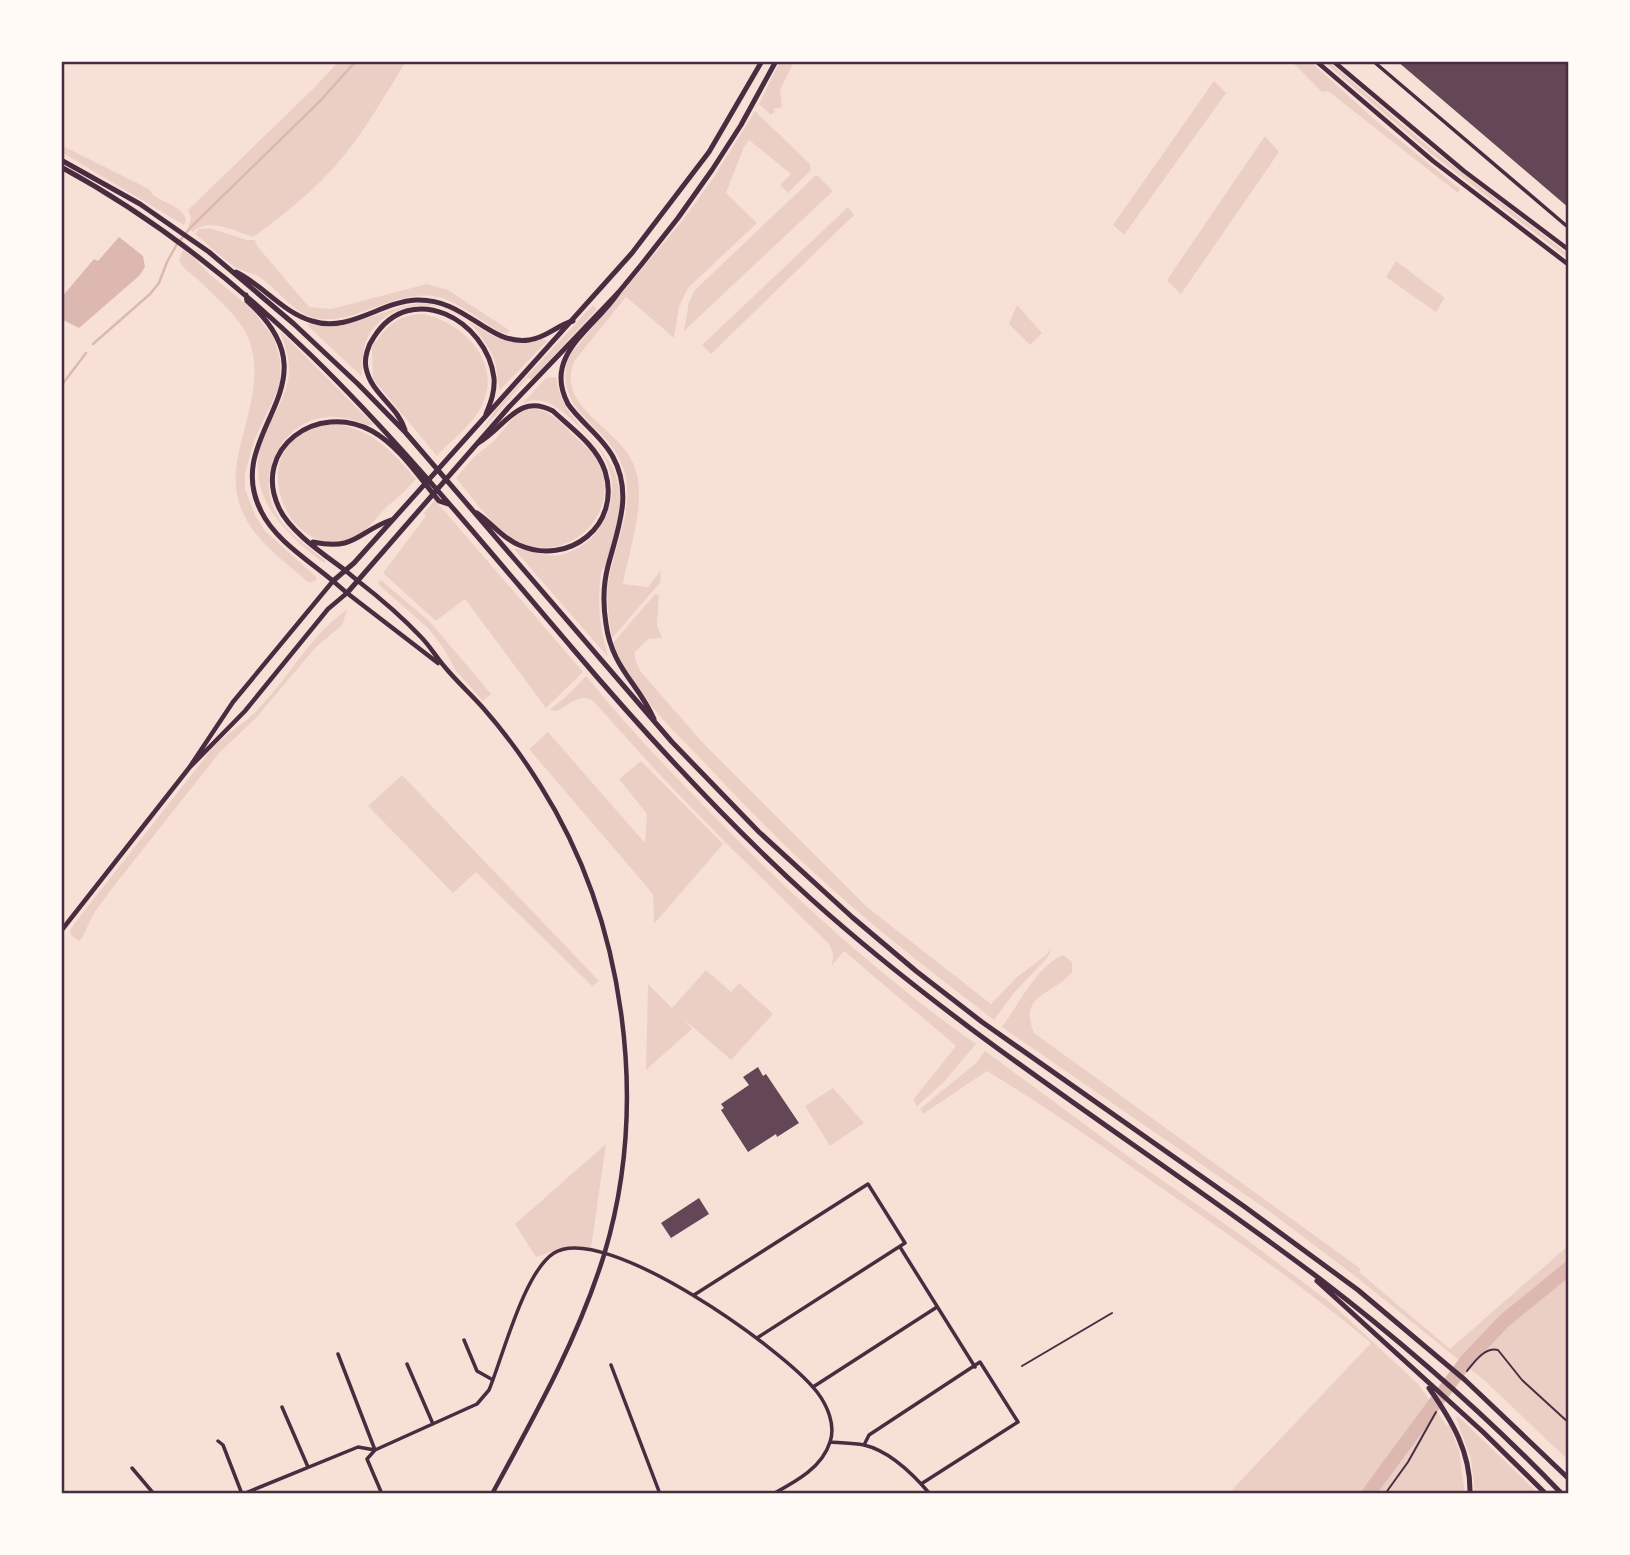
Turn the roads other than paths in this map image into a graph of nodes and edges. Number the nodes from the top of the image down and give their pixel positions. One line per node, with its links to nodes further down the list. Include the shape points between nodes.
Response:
1 (762, 61): 14 (main road, via 709,152)
2 (776, 61): 12 (main road, via 712,170)
3 (1316, 61): 10 (main road, via 1433,162)
4 (1333, 61): 9 (main road, via 1444,155)
5 (1373, 61): 8 (street)
6 (61, 160): 11 (main road, via 172,225)
7 (61, 167): 13 (main road, via 167,231)
8 (1569, 228)
9 (1569, 250)
10 (1569, 265)
11 (233, 271): 14 (main road, via 294,313 324,324 424,300 457,309 514,341 542,337); 16 (main road)
12 (618, 293): 17 (main road); 27 (main road, via 565,355 559,376 568,404 608,449 620,472 623,513 605,579 606,628 621,668)
13 (246, 295): 18 (main road, via 375,419); 23 (main road, via 274,330 285,367 282,391 258,445 254,492 273,530)
14 (573, 321): 15 (main road)
15 (486, 414): 16 (main road, via 494,380 478,339 449,316 422,309 406,311 392,316 378,330 366,366 375,389 402,420); 20 (main road)
16 (406, 433): 19 (main road)
17 (478, 443): 19 (main road, via 520,408 546,407 593,450 605,471 608,495 600,520 585,539 554,551 518,545); 24 (main road)
18 (451, 506): 21 (main road, via 439,501 375,433 333,420 316,424 288,443 276,463 274,479 281,512); 32 (main road, via 677,766 827,913 1001,1053)
19 (470, 509): 27 (main road)
20 (391, 520): 21 (main road, via 345,544); 22 (main road)
21 (309, 541): 22 (main road)
22 (346, 571): 23 (main road); 24 (main road)
23 (333, 581): 25 (main road); 28 (main road, via 233,702)
24 (358, 581): 25 (main road); 26 (main road, via 422,638)
25 (347, 593): 26 (main road); 28 (main road, via 328,609 245,711)
26 (445, 667): 31 (main road, via 484,709 552,804 602,924 619,997 625,1059 616,1200)
27 (657, 725): 52 (main road, via 770,842 911,967 1369,1299 1477,1391)
28 (188, 768): 29 (main road)
29 (61, 931)
30 (900, 1247): 33 (street, via 905,1243 868,1184); 34 (street); 35 (street)
31 (604, 1253): 33 (street); 41 (street, via 563,1248 540,1265 529,1282); 57 (main road, via 560,1364)
32 (1297, 1262): 42 (main road); 63 (main road, via 1430,1368)
33 (694, 1295): 35 (street)
34 (937, 1307): 40 (street); 43 (street)
35 (757, 1338): 43 (street)
36 (464, 1340): 41 (street, via 477,1371)
37 (338, 1354): 49 (street)
38 (407, 1364): 45 (street)
39 (611, 1365): 58 (street)
40 (975, 1367): 48 (street, via 869,1435); 53 (street, via 980,1362 1018,1422)
41 (493, 1380): 45 (street, via 478,1404)
42 (1424, 1380): 61 (main road, via 1452,1421 1465,1455); 62 (main road)
43 (813, 1387): 47 (street, via 831,1422)
44 (282, 1407): 50 (street)
45 (433, 1424): 49 (street)
46 (218, 1441): 55 (street)
47 (831, 1442): 48 (street); 59 (street, via 811,1470)
48 (864, 1445): 53 (street, via 890,1457)
49 (375, 1450): 50 (street, via 358,1447); 56 (street, via 367,1459)
50 (308, 1466): 55 (street)
51 (132, 1468): 54 (street)
52 (1569, 1479)
53 (921, 1484): 60 (street)
54 (154, 1494)
55 (242, 1494)
56 (382, 1494)
57 (492, 1494)
58 (660, 1494)
59 (773, 1494)
60 (930, 1494)
61 (1470, 1494)
62 (1546, 1494)
63 (1562, 1494)

